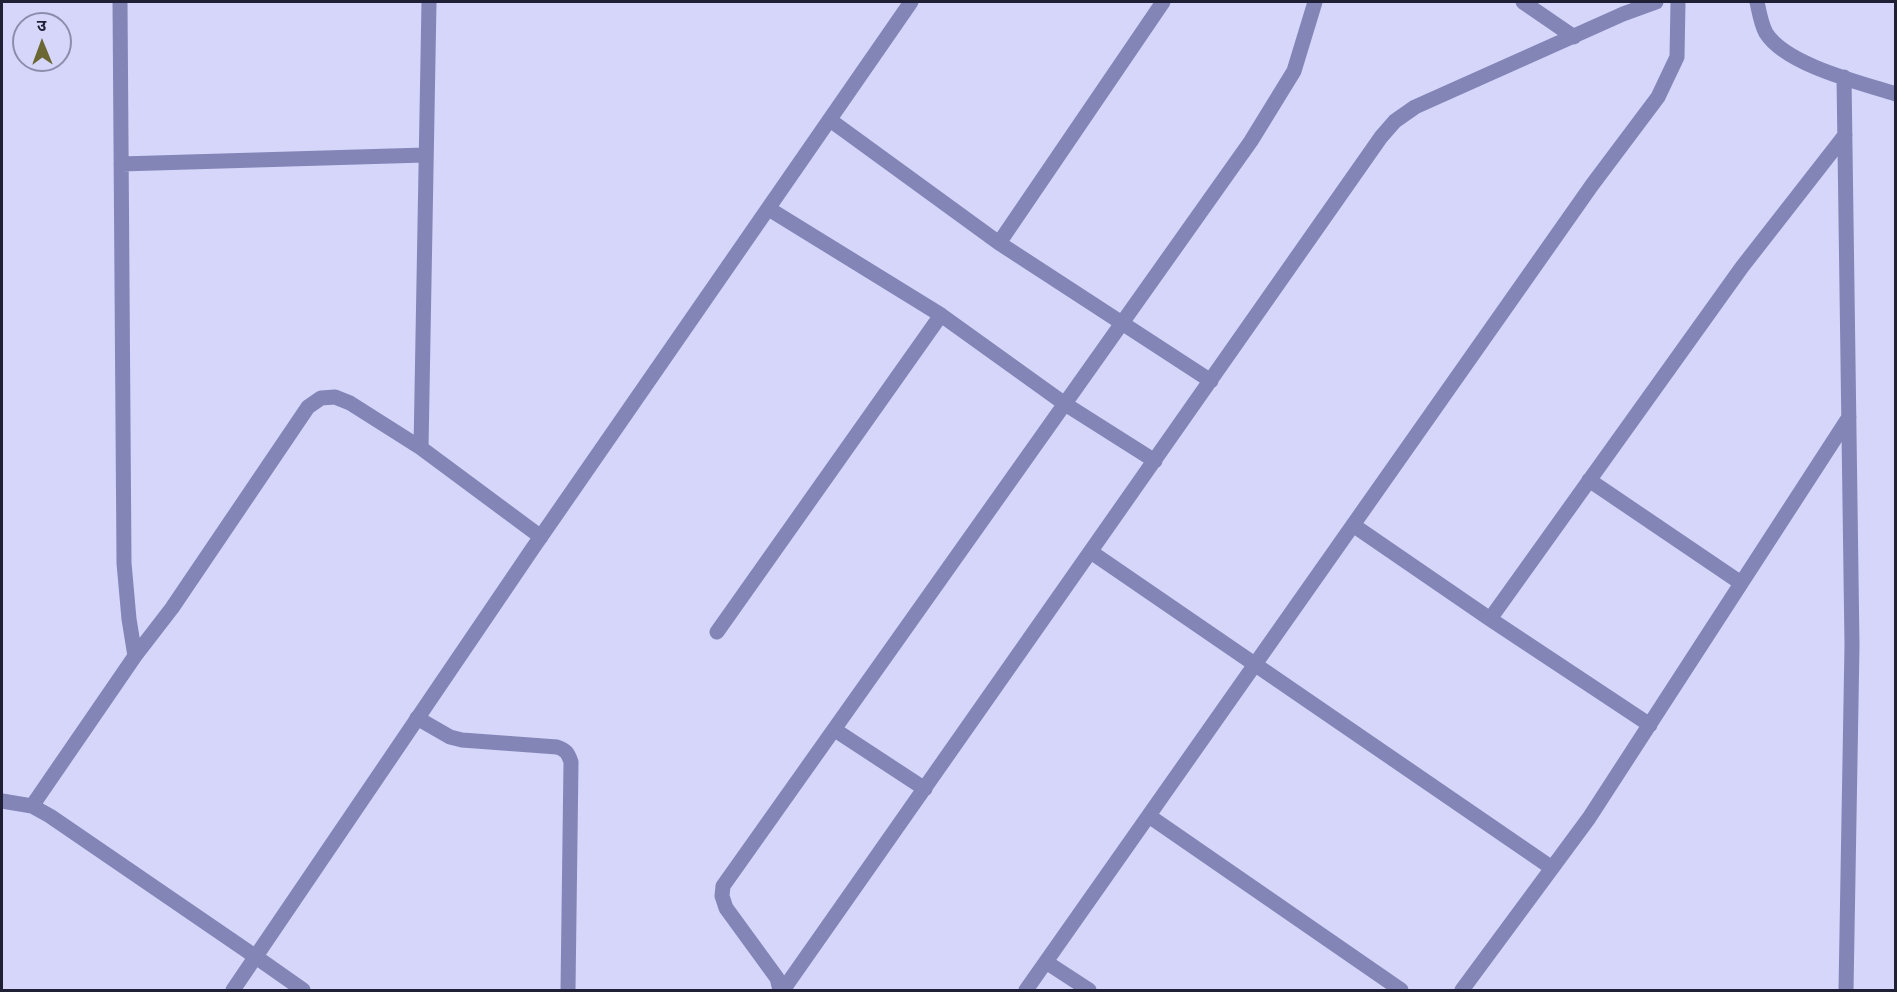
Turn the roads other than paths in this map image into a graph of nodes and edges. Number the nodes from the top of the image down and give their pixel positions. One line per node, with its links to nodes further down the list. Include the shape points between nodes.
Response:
1 (120, 2): 16 (street)
2 (429, 2): 15 (street)
3 (911, 2): 13 (street)
4 (1163, 2): 18 (street)
5 (1315, 2): 20 (street, via 1294,71 1251,141)
6 (1523, 2): 10 (street)
7 (1656, 2): 10 (street)
8 (1678, 2): 27 (street, via 1677,57 1658,97)
9 (1757, 2): 11 (street, via 1766,33 1783,50 1818,69)
10 (1574, 37): 21 (street, via 1415,107 1395,121)
11 (1844, 77): 12 (street); 14 (street)
12 (1896, 94)
13 (830, 120): 17 (street); 18 (street)
14 (1845, 135): 23 (street); 26 (street, via 1742,267)
15 (425, 155): 16 (street); 24 (street)
16 (121, 164): 33 (street, via 124,563)
17 (769, 208): 19 (street); 28 (street)
18 (999, 243): 20 (street)
19 (941, 315): 22 (street); 32 (street)
20 (1122, 324): 21 (street); 22 (street)
21 (1211, 381): 25 (street)
22 (1065, 404): 25 (street); 37 (street)
23 (1849, 417): 30 (street); 53 (street, via 1852,645)
24 (421, 448): 28 (street); 33 (street, via 350,403 334,397 321,398 309,407)
25 (1155, 461): 29 (street)
26 (1589, 480): 30 (street); 31 (street)
27 (1353, 525): 31 (street); 34 (street)
28 (541, 537): 35 (street)
29 (1091, 552): 34 (street); 38 (street)
30 (1741, 583): 36 (street)
31 (1490, 619): 36 (street)
32 (717, 632)
33 (135, 656): 40 (street)
34 (1256, 663): 41 (street); 42 (street)
35 (417, 718): 43 (street); 47 (street, via 462,740 557,747 568,753)
36 (1650, 725): 42 (street)
37 (834, 729): 38 (street); 48 (street, via 723,886 726,908)
38 (925, 789): 48 (street)
39 (2, 801): 40 (street)
40 (32, 806): 43 (street)
41 (1149, 816): 44 (street); 51 (street)
42 (1552, 868): 52 (street)
43 (255, 957): 45 (street); 46 (street)
44 (1046, 962): 49 (street); 50 (street)
45 (233, 990)
46 (303, 990)
47 (568, 990)
48 (782, 990)
49 (1026, 990)
50 (1089, 990)
51 (1401, 990)
52 (1462, 990)
53 (1846, 990)

